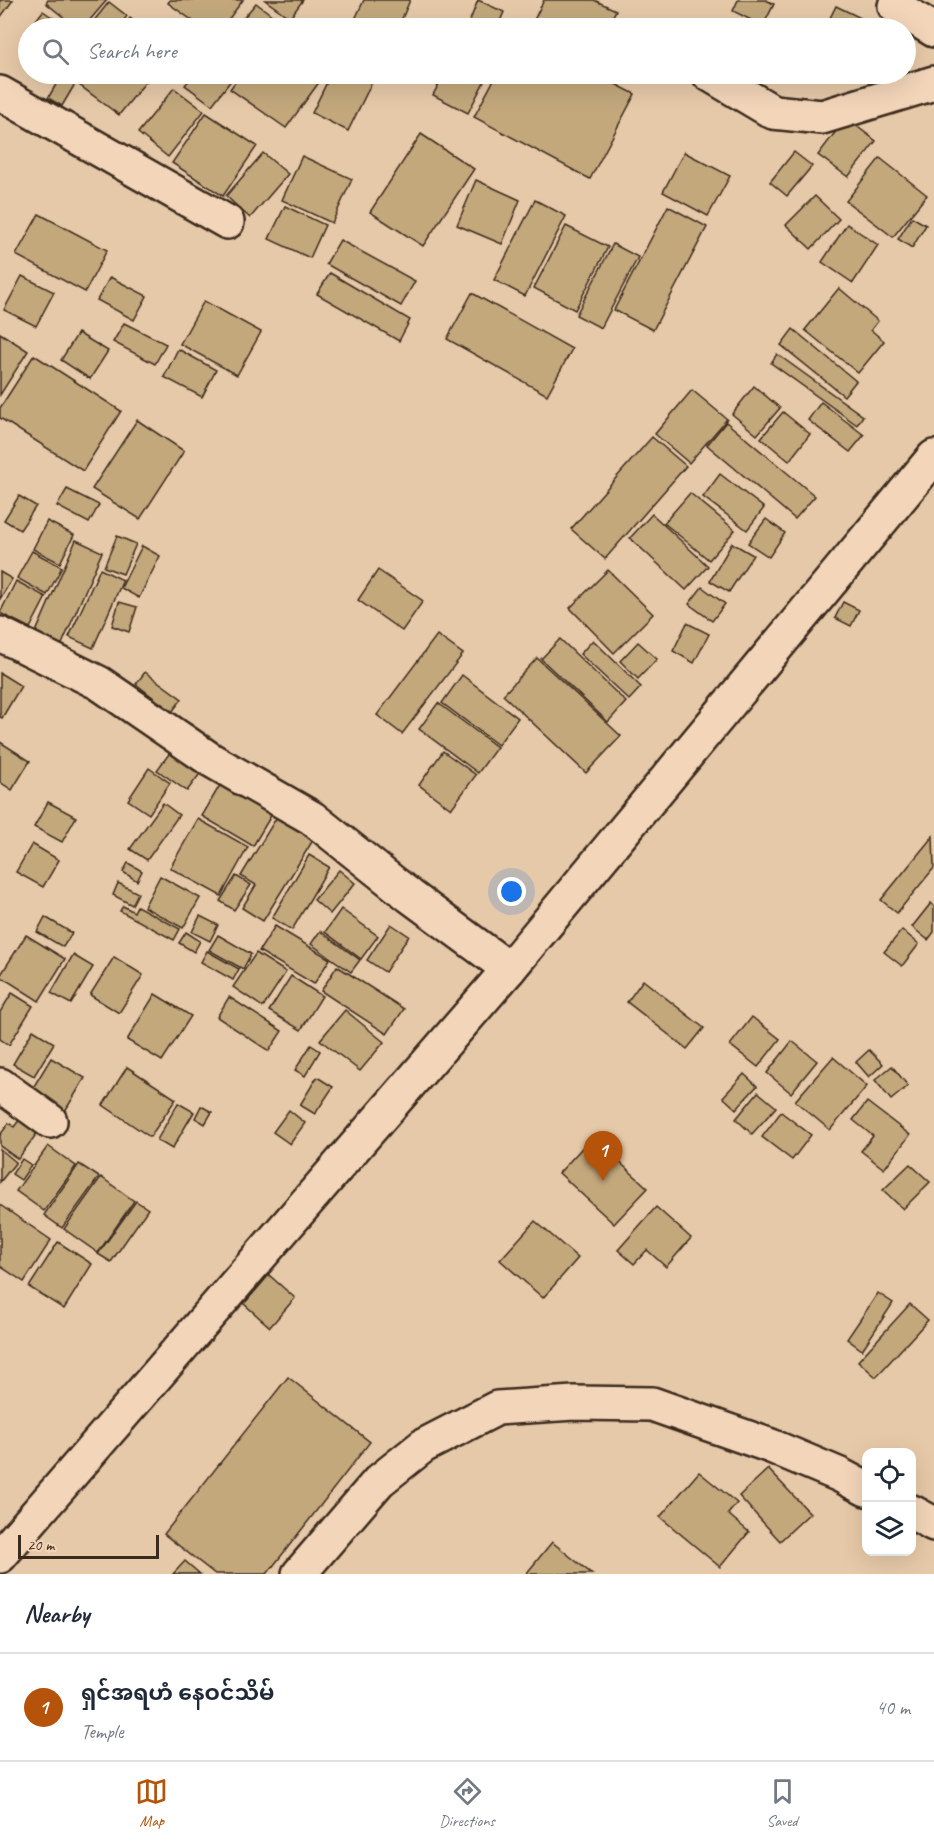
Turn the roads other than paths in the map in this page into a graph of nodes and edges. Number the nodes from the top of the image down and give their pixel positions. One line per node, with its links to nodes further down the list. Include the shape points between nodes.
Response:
1 (895, 6): 2 (street)
2 (914, 18)
3 (916, 19): 4 (street)
4 (934, 30)
5 (934, 83): 6 (street, via 822,117 773,111)
6 (726, 84)
7 (0, 93): 8 (street)
8 (227, 222)
9 (934, 457): 11 (street)
10 (0, 634): 11 (street, via 99,683 211,760 312,818)
11 (509, 969): 17 (street)
12 (0, 1085): 13 (street)
13 (50, 1121)
14 (862, 1486): 18 (street, via 771,1446 652,1404 574,1403 497,1408 423,1446 379,1481)
15 (916, 1514): 16 (street)
16 (934, 1524)
17 (0, 1556)
18 (299, 1574)

